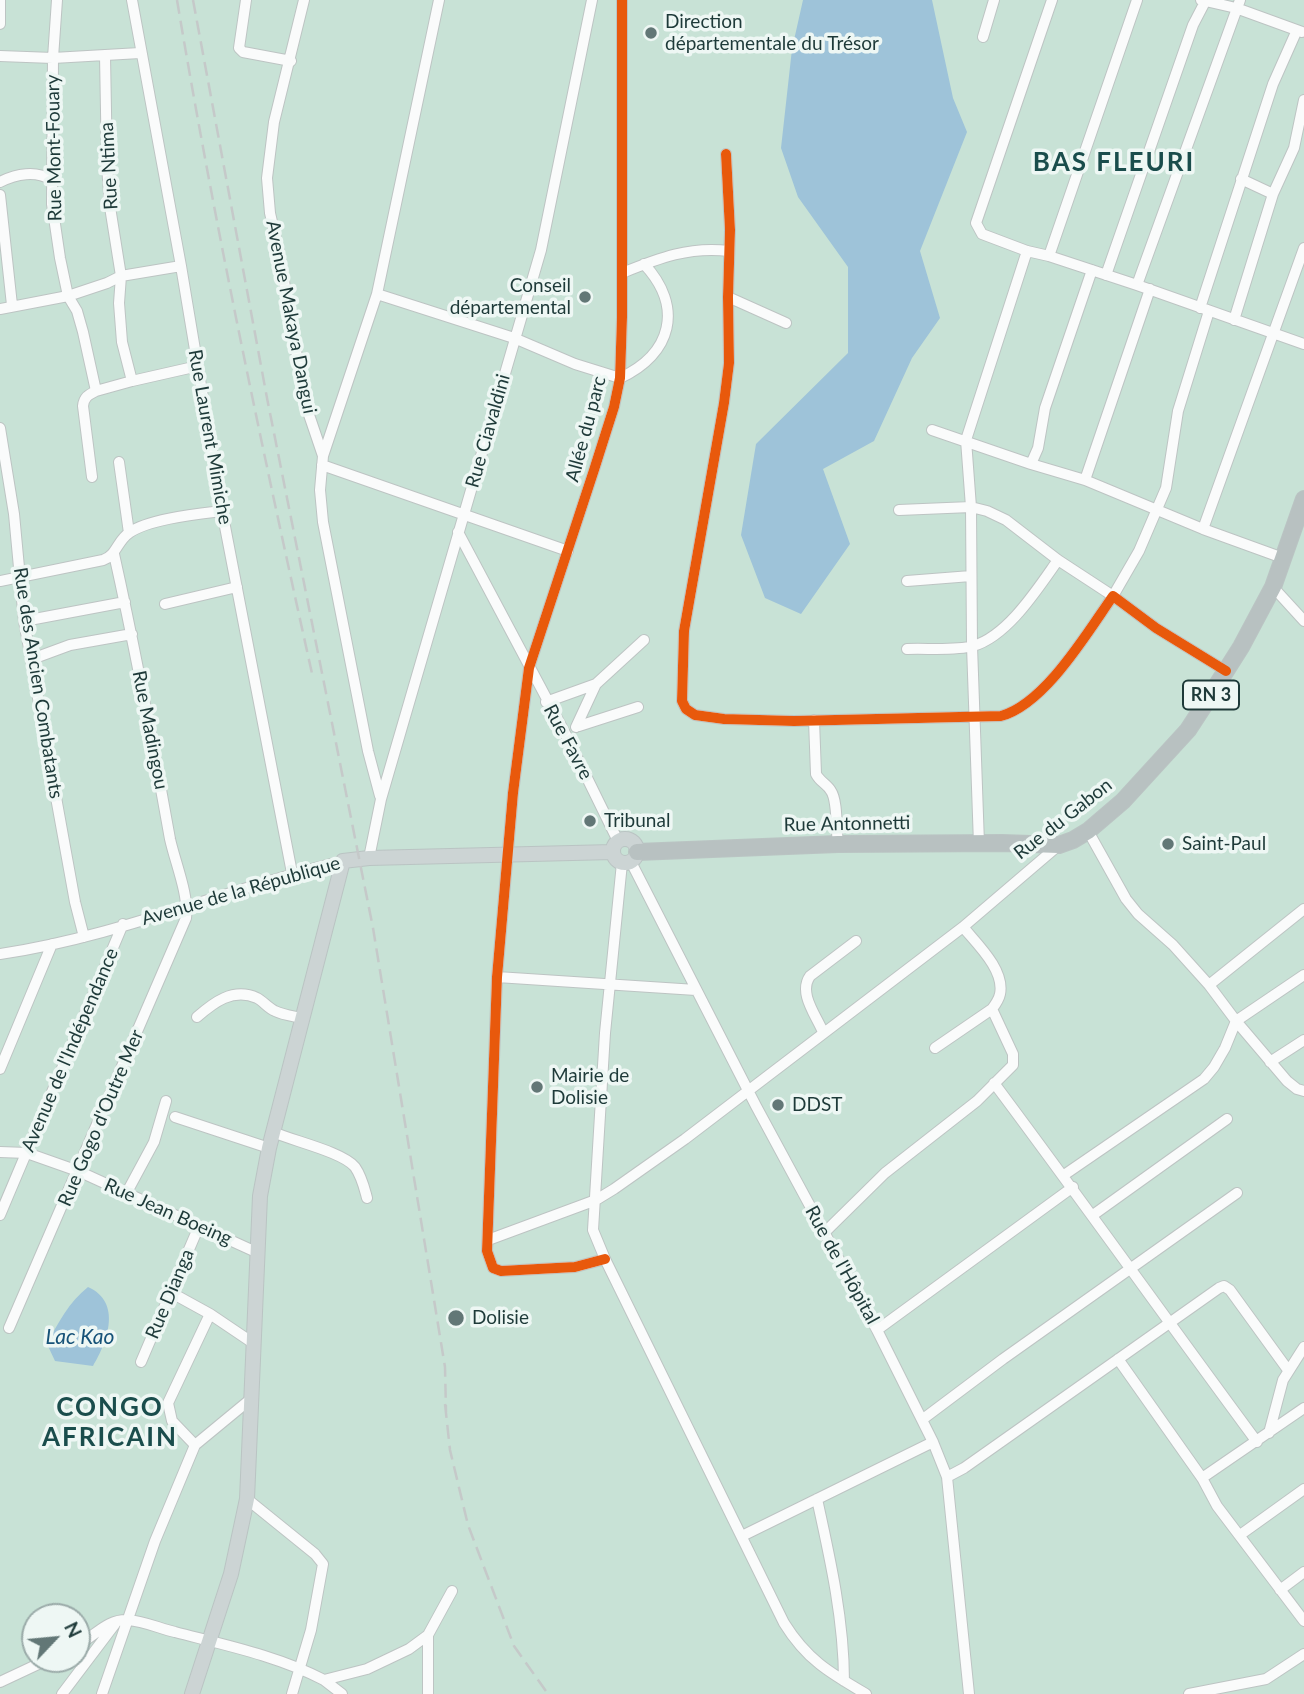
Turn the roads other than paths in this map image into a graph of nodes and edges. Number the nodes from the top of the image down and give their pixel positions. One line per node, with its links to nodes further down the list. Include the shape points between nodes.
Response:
1 (0, 0): 14 (street)
2 (57, 0): 20 (street, Rue Mont-Fouary)
3 (132, 0): 17 (street, Rue Laurent Mimiche)
4 (246, 0): 21 (street, via 239,48)
5 (304, 0): 21 (street, Avenue Makaya Dangui)
6 (439, 0): 41 (street)
7 (592, 0): 50 (street, Rue Ciavaldini, via 541,250)
8 (622, 0): 36 (street, Allée du parc)
9 (994, 0): 16 (street)
10 (1052, 0): 31 (street, via 976,223 982,234)
11 (1137, 0): 32 (street)
12 (1204, 0): 13 (street); 37 (street)
13 (1238, 4): 15 (street); 39 (street)
14 (0, 24)
15 (1301, 31): 24 (street, via 1273,84)
16 (983, 37)
17 (140, 53): 19 (street); 34 (street, Rue Laurent Mimiche)
18 (0, 56): 20 (street)
19 (105, 56): 20 (street); 38 (street, Rue Ntima, via 107,166)
20 (53, 58): 25 (street, Rue Mont-Fouary)
21 (291, 61): 59 (street, Avenue Makaya Dangui, via 274,122 267,178 305,403)
22 (1304, 100): 27 (street, via 1294,148)
23 (726, 154): 30 (street)
24 (1241, 179): 27 (street); 46 (street)
25 (51, 180): 26 (street, via 43,174 25,174); 42 (street, Rue Mont-Fouary)
26 (0, 182)
27 (1273, 194): 47 (street)
28 (0, 195): 44 (street)
29 (1304, 248): 49 (street)
30 (730, 251): 33 (street, via 706,248); 43 (street)
31 (1027, 251): 32 (street); 58 (street)
32 (1049, 256): 35 (street)
33 (644, 264): 36 (street); 53 (street, via 665,295 666,334 648,361)
34 (181, 266): 38 (street); 52 (street, Rue Laurent Mimiche)
35 (1092, 271): 37 (street); 61 (street, via 1045,408)
36 (622, 272): 53 (street, Allée du parc)
37 (1106, 275): 39 (street)
38 (121, 276): 42 (street); 54 (street, Rue Ntima, via 122,342)
39 (1138, 285): 40 (street)
40 (1150, 289): 46 (street); 63 (street)
41 (377, 294): 50 (street); 59 (street)
42 (68, 296): 44 (street); 55 (street, Rue Mont-Fouary, via 77,311)
43 (728, 298): 48 (street); 99 (street, via 729,363 684,631 682,701 695,715)
44 (12, 305): 45 (street)
45 (0, 309)
46 (1204, 310): 47 (street); 66 (street)
47 (1234, 320): 49 (street)
48 (786, 323)
49 (1275, 334): 51 (street); 70 (street)
50 (514, 338): 53 (street); 69 (street, Rue Ciavaldini)
51 (1304, 344)
52 (198, 366): 54 (street); 68 (street, Rue Laurent Mimiche)
53 (620, 378): 73 (street, Allée du parc)
54 (132, 380): 55 (street)
55 (96, 391): 62 (street, via 88,395 83,407)
56 (0, 428): 78 (street, Rue des Ancien Combatants)
57 (932, 430): 58 (street)
58 (966, 440): 61 (street); 65 (street)
59 (322, 461): 69 (street); 102 (street, Avenue Makaya Dangui, via 323,522)
60 (119, 462): 72 (street)
61 (1031, 464): 63 (street)
62 (92, 477)
63 (1085, 480): 66 (street)
64 (1304, 499): 75 (highway, Rue du Gabon / RN 3)
65 (971, 507): 67 (street); 76 (street, via 1006,520); 77 (street)
66 (1158, 509): 70 (street); 83 (street)
67 (899, 510)
68 (222, 511): 72 (street); 81 (street, Rue Laurent Mimiche)
69 (463, 515): 71 (street, Rue Ciavaldini); 73 (street)
70 (1203, 529): 75 (street)
71 (458, 532): 93 (street, Rue Favre); 102 (street, Rue Ciavaldini)
72 (129, 533): 74 (street)
73 (568, 551): 93 (street, Allée du parc)
74 (114, 554): 78 (street, via 103,561); 84 (street, Rue Madingou)
75 (1283, 558): 82 (highway, Rue du Gabon / RN 3)
76 (1058, 560): 83 (street); 90 (street, via 1015,615)
77 (971, 576): 80 (street); 90 (street)
78 (19, 578): 79 (street); 86 (street, Rue des Ancien Combatants)
79 (0, 580)
80 (907, 581)
81 (237, 587): 85 (street); 111 (street, Rue Laurent Mimiche)
82 (1273, 587): 87 (street); 94 (highway, Rue du Gabon / RN 3)
83 (1113, 596): 94 (street); 98 (street, via 1061,669 1038,692 1013,713)
84 (125, 602): 86 (street); 88 (street, Rue Madingou)
85 (164, 604)
86 (24, 621): 92 (street, Rue des Ancien Combatants)
87 (1304, 621)
88 (132, 634): 92 (street, via 71,645); 112 (street, Rue Madingou, via 174,860)
89 (644, 640): 95 (street)
90 (972, 646): 91 (street); 98 (street)
91 (906, 649)
92 (32, 659): 116 (street, Rue des Ancien Combatants)
93 (528, 668): 96 (street, Rue Favre); 108 (street, Allée du parc)
94 (1226, 671): 103 (highway, Rue du Gabon / RN 3, via 1188,730 1123,801)
95 (596, 684): 96 (street); 100 (street)
96 (546, 702): 101 (street, Rue Favre)
97 (638, 707): 100 (street)
98 (975, 715): 99 (street); 105 (street)
99 (814, 720): 104 (street, via 816,774 834,799)
100 (579, 726): 101 (street)
101 (566, 735): 107 (street, Rue Favre)
102 (381, 799): 109 (street, Rue Ciavaldini)
103 (1088, 831): 106 (highway, Rue du Gabon / RN 3); 123 (street, via 1126,899)
104 (838, 844): 105 (highway, Rue Antonnetti / RN 3); 107 (highway, Rue Antonnetti / RN 3)
105 (979, 844): 106 (highway, Rue Antonnetti / RN 3)
106 (1059, 845): 115 (street, Rue du Gabon)
107 (624, 854): 108 (main road, Avenue de la République); 122 (street); 124 (street, Rue de l'Hôpital)
108 (506, 856): 109 (main road, Avenue de la République); 121 (street, Allée du parc)
109 (369, 858): 110 (main road, Avenue de la République)
110 (343, 861): 111 (street, Avenue de la République); 127 (main road)
111 (292, 873): 112 (street, Avenue de la République)
112 (187, 906): 114 (street, Avenue de la République); 144 (street, Rue Gogo d'Outre Mer, via 186,918)
113 (1304, 909): 123 (street)
114 (123, 924): 116 (street, Avenue de la République); 143 (street, Avenue de l'Indépendance)
115 (963, 927): 125 (street, via 996,970 1000,995); 129 (street, Rue du Gabon)
116 (84, 937): 118 (street, Avenue de la République)
117 (856, 942): 129 (street, via 805,983)
118 (52, 944): 119 (street, Avenue de la République); 133 (street)
119 (0, 954)
120 (1304, 975): 128 (street)
121 (497, 977): 122 (street); 155 (street, Allée du parc)
122 (610, 984): 124 (street); 150 (street)
123 (1209, 985): 128 (street)
124 (696, 990): 135 (street, Rue de l'Hôpital)
125 (992, 1009): 131 (street); 134 (street, via 1014,1060)
126 (197, 1017): 127 (street, via 214,1001 244,996 257,998 277,1013)
127 (302, 1018): 140 (main road)
128 (1236, 1021): 132 (street); 145 (street, via 1204,1079)
129 (823, 1032): 135 (street, Rue du Gabon)
130 (1304, 1040): 132 (street)
131 (935, 1048)
132 (1270, 1062): 136 (street)
133 (0, 1069)
134 (995, 1083): 145 (street); 154 (street, via 885,1173)
135 (749, 1088): 150 (street, Rue du Gabon, via 685,1139); 154 (street, Rue de l'Hôpital)
136 (1304, 1091)
137 (166, 1101): 148 (street, via 154,1142)
138 (175, 1117): 141 (street)
139 (1227, 1119): 152 (street)
140 (273, 1132): 141 (main road); 149 (street, via 352,1164)
141 (269, 1148): 156 (main road)
142 (0, 1152): 143 (street, Rue Jean Boeing)
143 (27, 1153): 144 (street, Rue Jean Boeing); 151 (street, Avenue de l'Indépendance)
144 (78, 1171): 148 (street, Rue Jean Boeing); 162 (street, Rue Gogo d'Outre Mer)
145 (1064, 1175): 146 (street)
146 (1073, 1187): 152 (street); 163 (street)
147 (1237, 1193): 158 (street)
148 (126, 1194): 153 (street, Rue Jean Boeing)
149 (367, 1198)
150 (596, 1199): 155 (street, Rue du Gabon); 157 (street, via 593,1230)
151 (0, 1215)
152 (1093, 1215): 158 (street)
153 (199, 1226): 156 (street, Rue Jean Boeing); 159 (street, Rue Dianga)
154 (825, 1232): 163 (street, Rue de l'Hôpital)
155 (488, 1240): 157 (street, via 489,1260 501,1271 575,1267)
156 (256, 1252): 164 (main road)
157 (605, 1259): 183 (street)
158 (1130, 1266): 161 (street); 172 (street)
159 (170, 1292): 160 (street); 167 (street, Rue Dianga)
160 (210, 1314): 164 (street); 176 (street, via 168,1404 172,1421)
161 (1168, 1322): 166 (street); 169 (street, via 1224,1286); 175 (street)
162 (9, 1328)
163 (877, 1330): 172 (street, Rue de l'Hôpital)
164 (253, 1343): 170 (main road)
165 (1302, 1350): 168 (street); 169 (street)
166 (1118, 1359): 177 (street); 178 (street)
167 (141, 1362)
168 (1304, 1364)
169 (1288, 1370): 173 (street)
170 (252, 1398): 176 (street); 180 (main road)
171 (1304, 1408): 173 (street)
172 (923, 1419): 174 (street, Rue de l'Hôpital)
173 (1269, 1433): 175 (street)
174 (933, 1442): 177 (street, Rue de l'Hôpital); 181 (street)
175 (1257, 1442): 178 (street)
176 (195, 1445): 187 (street)
177 (947, 1477): 208 (street, Rue de l'Hôpital)
178 (1202, 1478): 182 (street)
179 (1304, 1489): 182 (street)
180 (247, 1499): 192 (main road); 196 (street, via 323,1564)
181 (817, 1499): 183 (street); 199 (street, via 836,1595)
182 (1240, 1535): 185 (street)
183 (741, 1536): 199 (street, via 794,1639 815,1663)
184 (1304, 1572): 185 (street)
185 (1280, 1590): 188 (street)
186 (452, 1591): 190 (street)
187 (128, 1620): 189 (street); 192 (street); 203 (street)
188 (1304, 1621)
189 (116, 1622): 191 (street, via 100,1628); 202 (street)
190 (428, 1635): 193 (street); 195 (street)
191 (91, 1639)
192 (210, 1641): 196 (street); 204 (main road)
193 (409, 1649): 195 (street); 198 (street, via 367,1669)
194 (1304, 1654): 209 (street, via 1266,1679)
195 (427, 1659): 206 (street)
196 (301, 1668): 198 (street); 205 (street)
197 (21, 1672): 200 (street)
198 (324, 1680): 201 (street)
199 (844, 1681): 207 (street)
200 (0, 1682)
201 (340, 1693)
202 (62, 1694)
203 (102, 1694)
204 (192, 1694)
205 (292, 1694)
206 (428, 1694)
207 (866, 1694)
208 (969, 1694)
209 (1189, 1694)

